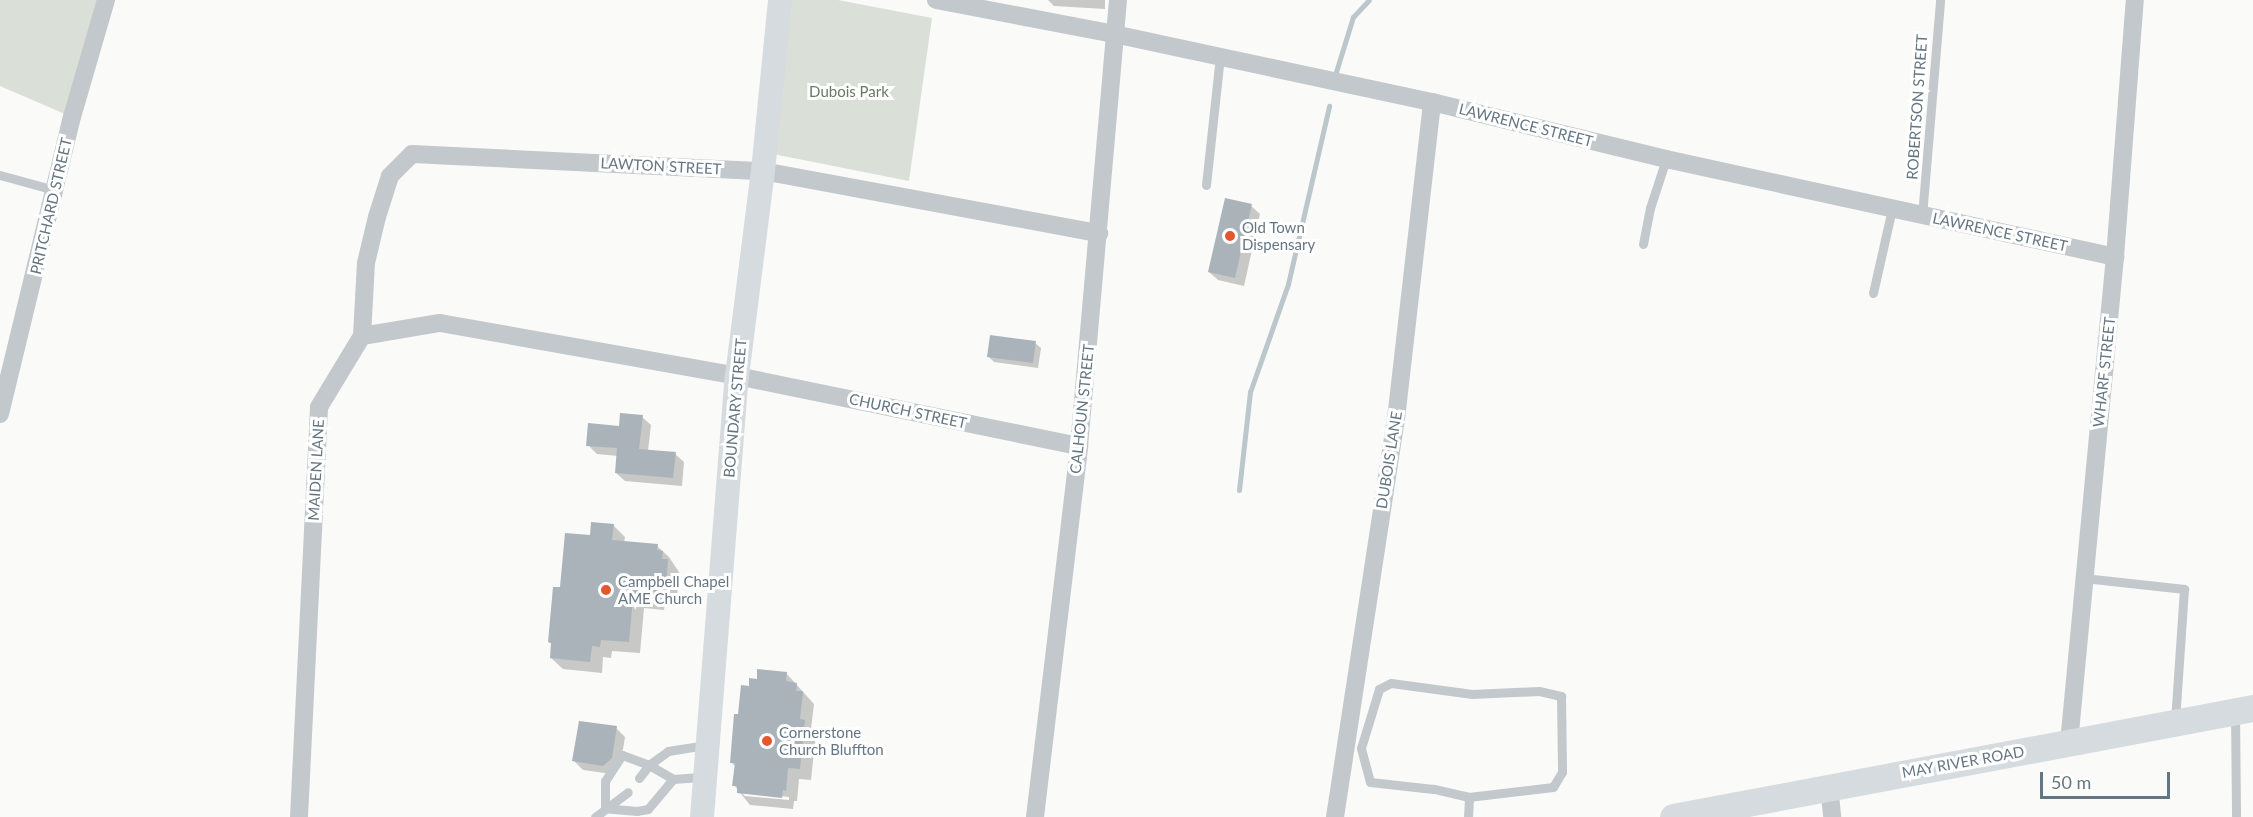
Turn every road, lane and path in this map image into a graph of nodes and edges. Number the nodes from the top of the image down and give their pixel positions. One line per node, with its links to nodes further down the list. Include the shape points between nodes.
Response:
1 (106, 0): 14 (street, PRITCHARD STREET)
2 (780, 0): 11 (street, BOUNDARY STREET)
3 (936, 0): 7 (street, LAWRENCE STREET)
4 (1118, 0): 7 (street, CALHOUN STREET)
5 (1940, 0): 16 (lane, ROBERTSON STREET)
6 (2135, 0): 19 (street, WHARF STREET)
7 (1114, 34): 8 (street, LAWRENCE STREET); 17 (street, CALHOUN STREET)
8 (1220, 57): 9 (street, LAWRENCE STREET); 13 (lane)
9 (1432, 102): 10 (street, LAWRENCE STREET); 42 (street, DUBOIS LANE, via 1396,419)
10 (1666, 159): 15 (street, LAWRENCE STREET); 18 (lane)
11 (763, 171): 17 (street, LAWTON STREET); 21 (street, LAWTON STREET, via 412,154 390,176 377,217 366,263); 22 (street, BOUNDARY STREET)
12 (0, 175): 14 (lane)
13 (1206, 185)
14 (55, 190): 23 (street, PRITCHARD STREET)
15 (1892, 209): 16 (street, LAWRENCE STREET); 20 (lane)
16 (1922, 216): 19 (street, LAWRENCE STREET)
17 (1099, 233): 24 (street, CALHOUN STREET)
18 (1643, 244)
19 (2115, 257): 25 (street, WHARF STREET)
20 (1873, 293)
21 (362, 336): 22 (street, via 440,324); 38 (street, MAIDEN LANE, via 319,407)
22 (737, 376): 24 (street, CHURCH STREET); 29 (street, BOUNDARY STREET)
23 (0, 414)
24 (1079, 446): 41 (street, CALHOUN STREET)
25 (2084, 578): 27 (lane, via 2184,589); 28 (street, WHARF STREET)
26 (2244, 709): 27 (main road, MAY RIVER ROAD); 46 (lane)
27 (2175, 722): 28 (main road, MAY RIVER ROAD)
28 (2069, 743): 34 (main road, MAY RIVER ROAD)
29 (707, 745): 30 (lane, via 668,751); 31 (street, BOUNDARY STREET)
30 (649, 765): 32 (lane); 33 (lane); 37 (lane, via 622,755 604,781)
31 (705, 777): 33 (lane); 40 (street, BOUNDARY STREET)
32 (639, 778)
33 (673, 779): 37 (lane, via 648,809)
34 (1829, 786): 44 (main road, MAY RIVER ROAD); 45 (street)
35 (628, 792): 37 (lane)
36 (1469, 797): 36 (lane, via 1552,787 1562,772 1561,696 1539,691 1472,694 1391,683 1379,689 1361,748 1370,782); 43 (lane)
37 (605, 808): 39 (lane)
38 (299, 817)
39 (596, 817)
40 (702, 817)
41 (1035, 817)
42 (1335, 817)
43 (1468, 817)
44 (1673, 817)
45 (1832, 817)
46 (2236, 817)

